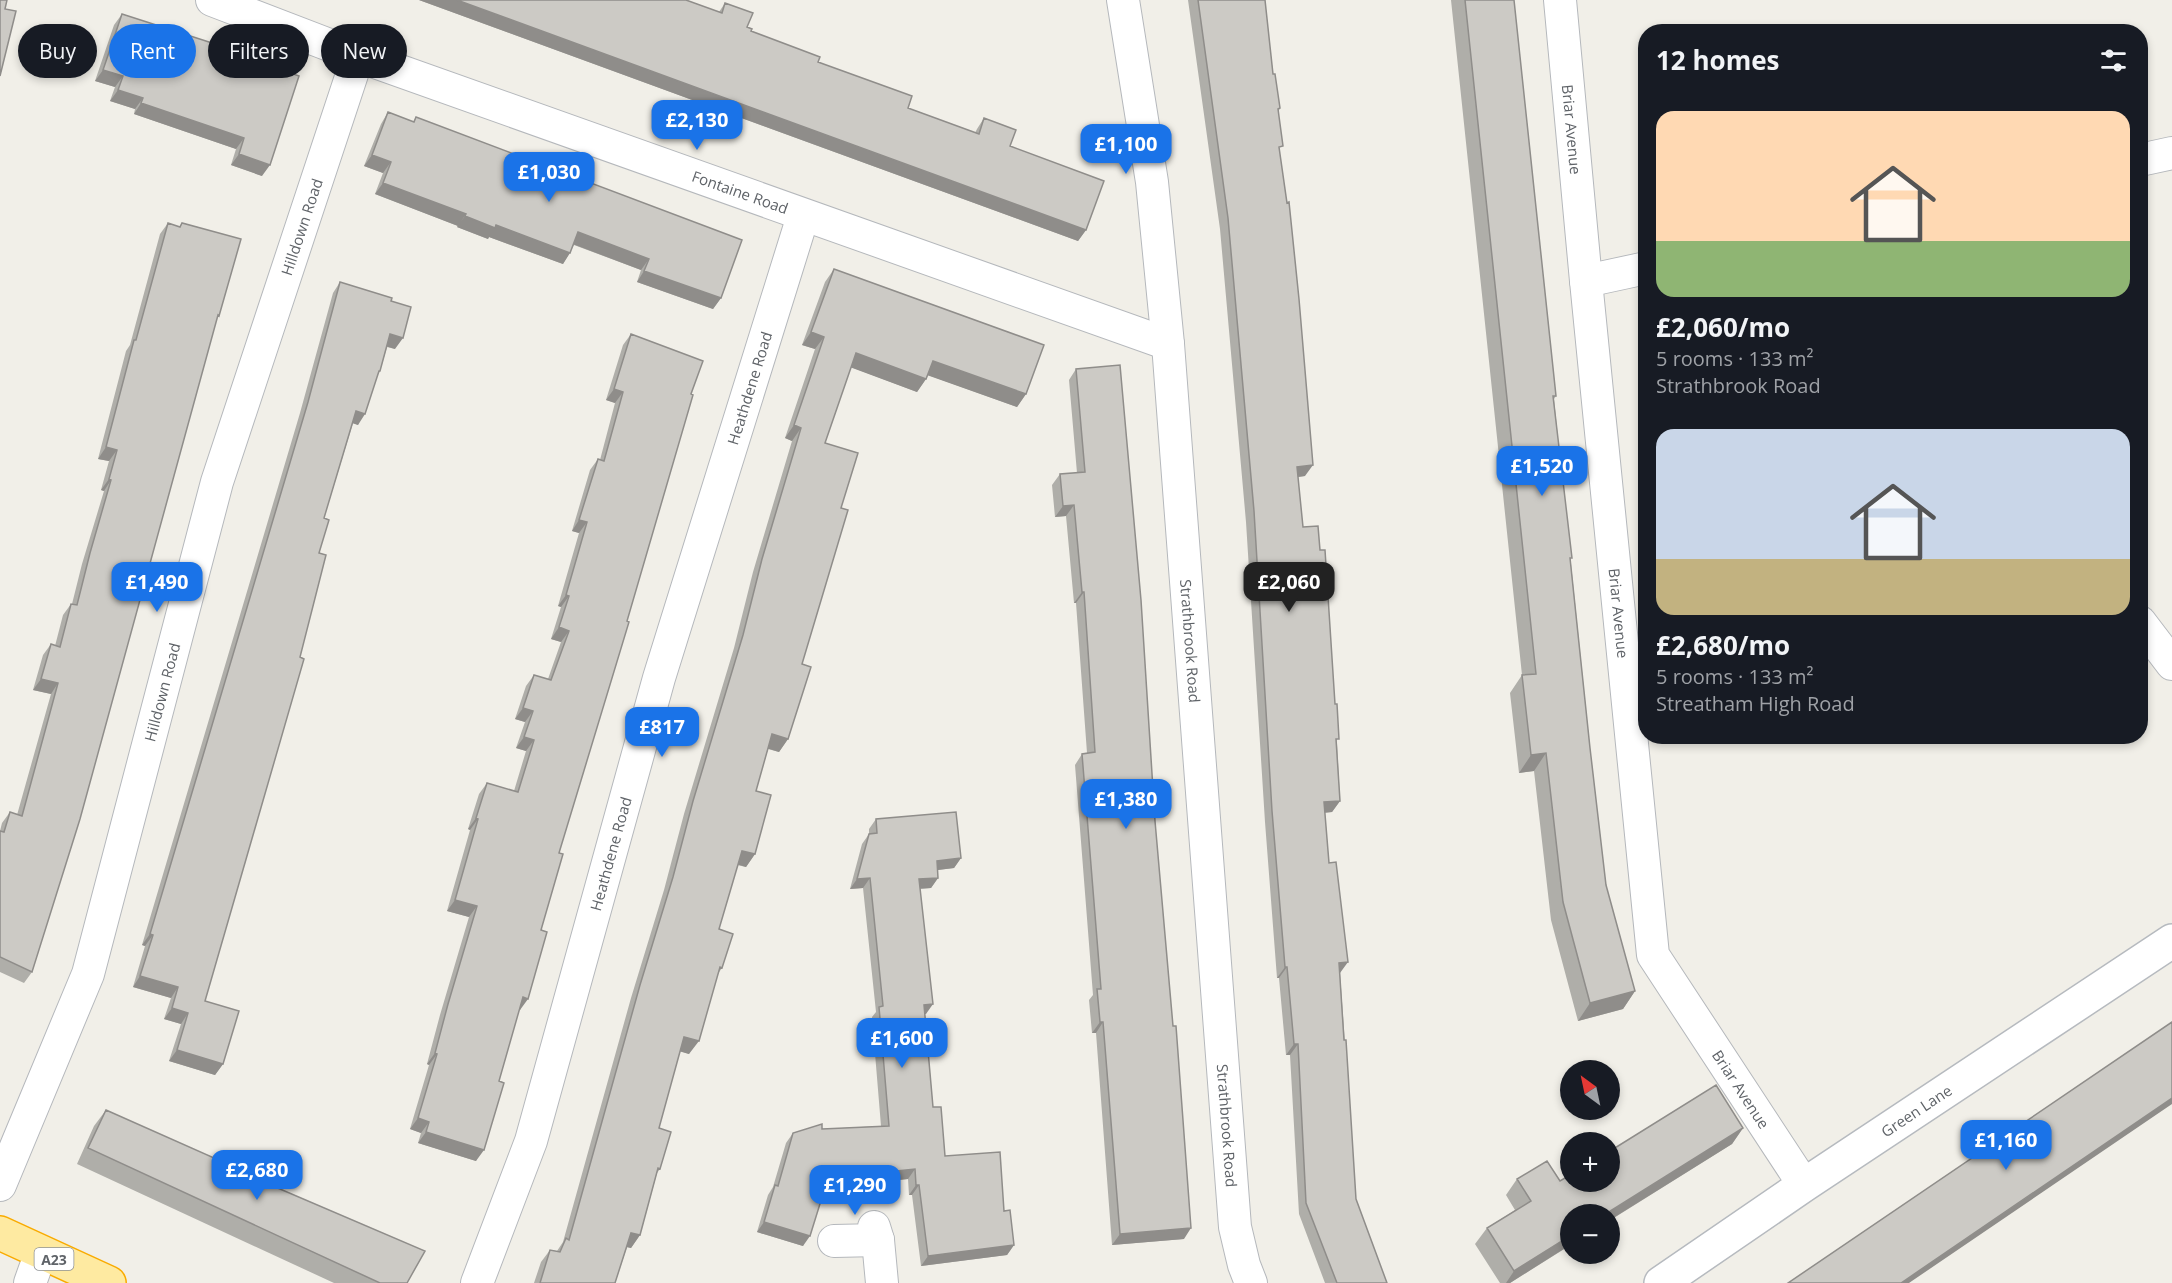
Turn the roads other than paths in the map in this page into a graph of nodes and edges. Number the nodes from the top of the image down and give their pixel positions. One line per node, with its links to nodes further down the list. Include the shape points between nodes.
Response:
1 (212, 0): 4 (street, Fontaine Road)
2 (1123, 0): 12 (street, Strathbrook Road, via 1152,182)
3 (1560, 0): 11 (street, Briar Avenue)
4 (321, 42)
5 (407, 74): 9 (street, Fontaine Road)
6 (351, 78): 16 (street, Hilldown Road, via 218,482 88,974)
7 (2172, 153): 8 (street)
8 (2148, 158)
9 (803, 216): 12 (street, Fontaine Road); 23 (street, Heathdene Road, via 659,678 531,1141)
10 (1638, 270): 11 (street)
11 (1586, 281): 17 (street, Briar Avenue, via 1653,955)
12 (1168, 344): 25 (street, Strathbrook Road, via 1235,1227)
13 (2148, 632): 14 (street)
14 (2172, 664)
15 (2172, 941): 17 (main road, Green Lane)
16 (0, 1185)
17 (1803, 1185): 26 (main road, Green Lane)
18 (0, 1233): 20 (highway, A23)
19 (834, 1241): 24 (street, via 876,1233)
20 (41, 1252): 21 (street); 22 (highway, A23)
21 (30, 1283)
22 (109, 1283)
23 (477, 1283)
24 (882, 1283)
25 (1251, 1283)
26 (1661, 1283)

